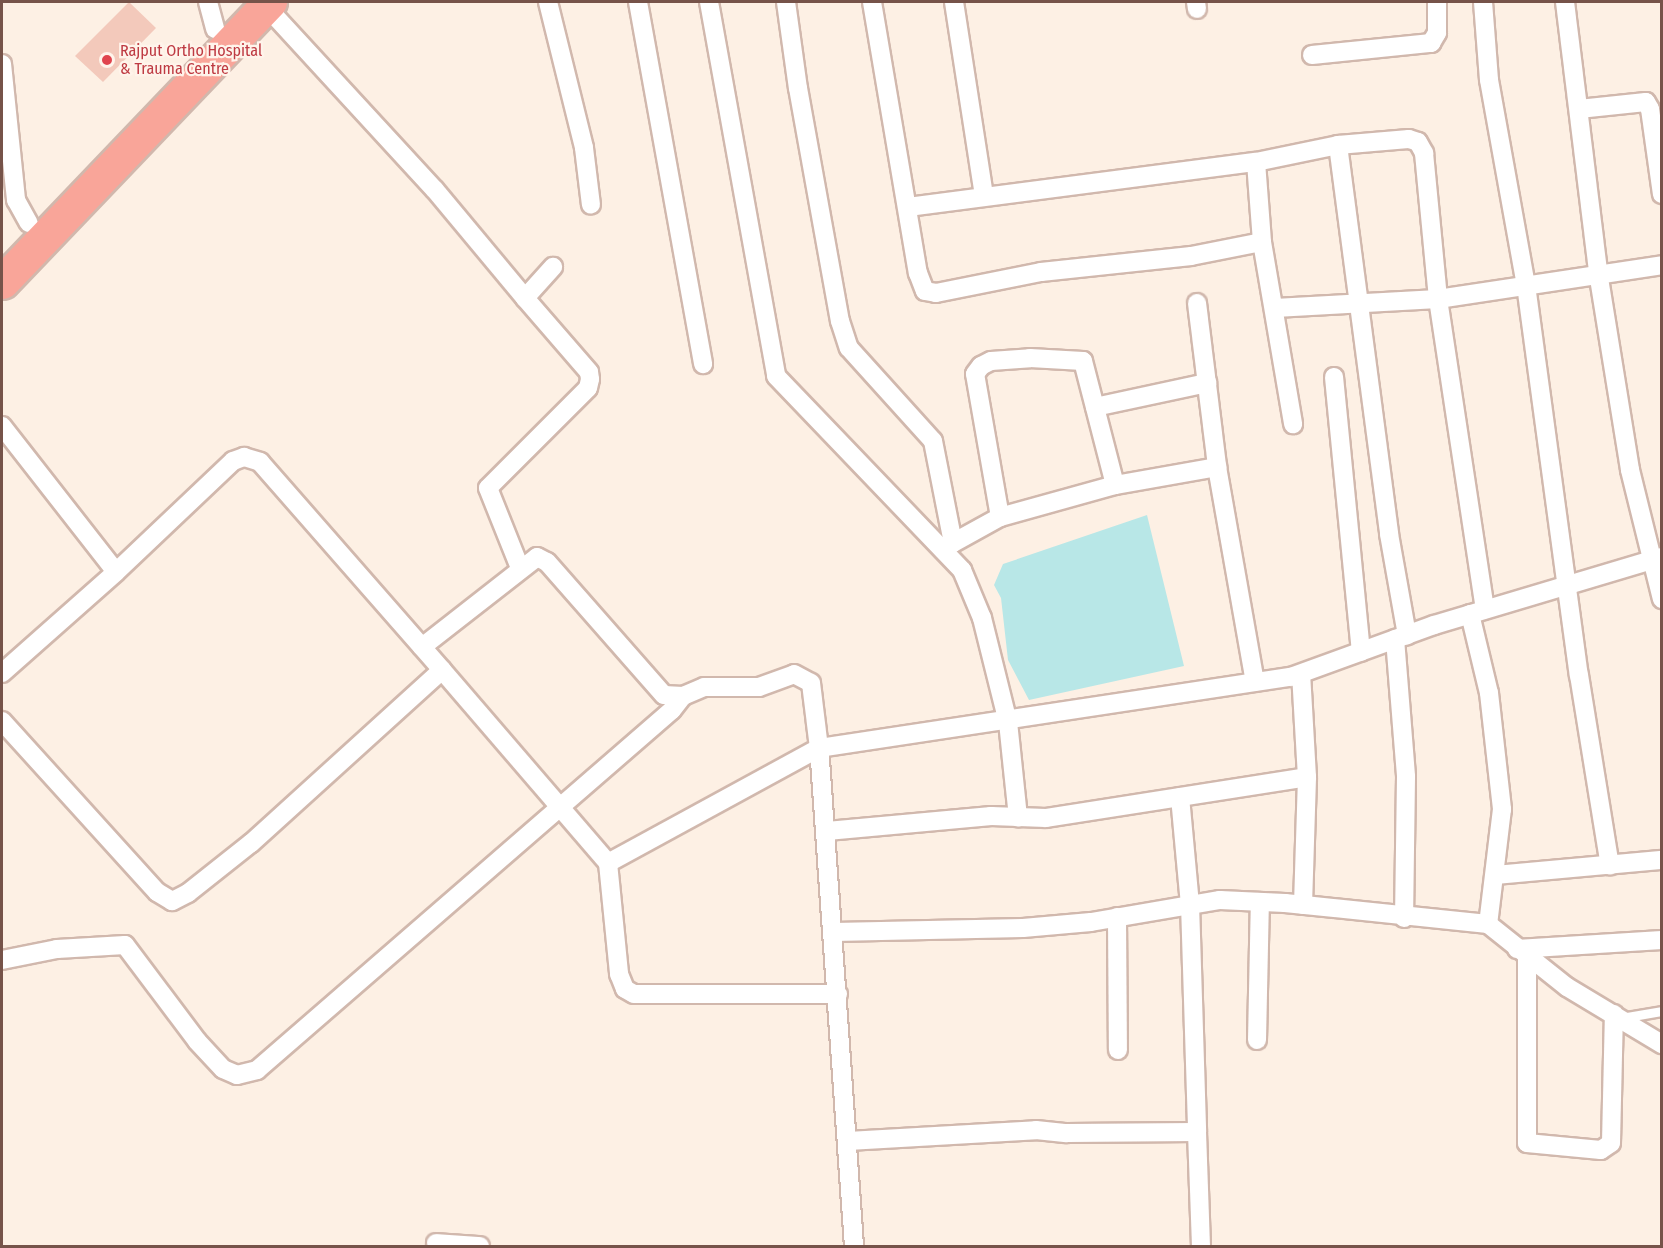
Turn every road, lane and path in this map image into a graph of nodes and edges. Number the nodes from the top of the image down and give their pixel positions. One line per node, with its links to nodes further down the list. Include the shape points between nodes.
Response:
1 (548, 2): 19 (street, via 584,148)
2 (638, 2): 34 (street)
3 (709, 2): 43 (street, via 776,376)
4 (786, 2): 43 (street, via 840,321 849,348 933,441)
5 (872, 2): 20 (street)
6 (954, 2): 18 (street)
7 (1437, 2): 12 (street, via 1437,33 1431,43)
8 (1483, 2): 28 (street, via 1489,80)
9 (1565, 2): 14 (street)
10 (260, 3): 11 (highway); 27 (highway); 29 (street, via 435,190)
11 (211, 15): 21 (highway)
12 (1312, 55)
13 (2, 64): 21 (street, via 16,200)
14 (1579, 109): 17 (street, via 1646,102); 26 (street)
15 (1338, 145): 16 (street); 30 (street, via 1409,139 1418,142 1424,153); 32 (street)
16 (1256, 162): 18 (street); 22 (street)
17 (1662, 194)
18 (984, 195): 20 (street)
19 (591, 205)
20 (908, 207): 22 (street, via 920,284 925,291 936,293 1041,272 1191,256)
21 (29, 223): 23 (highway)
22 (1262, 242): 33 (street)
23 (2, 252)
24 (1662, 265): 26 (street)
25 (553, 267): 29 (street)
26 (1598, 272): 28 (street); 44 (street, via 1630,470)
27 (2, 282)
28 (1526, 285): 30 (street); 47 (street)
29 (525, 297): 45 (street, via 589,372 590,379 588,388 488,488)
30 (1438, 299): 32 (street); 49 (street)
31 (1197, 303): 36 (street)
32 (1360, 304): 33 (street); 50 (street)
33 (1275, 308): 38 (street)
34 (703, 364)
35 (1334, 377): 52 (street)
36 (1207, 383): 37 (street); 40 (street)
37 (1095, 407): 41 (street); 42 (street, via 1083,361 1030,358 992,361 981,366 975,374)
38 (1293, 424)
39 (2, 426): 46 (street)
40 (1217, 467): 41 (street); 56 (street)
41 (1115, 485): 42 (street)
42 (1000, 517): 43 (street)
43 (947, 546): 59 (street, via 982,618)
44 (1656, 559): 47 (street); 48 (street)
45 (520, 568): 51 (street); 57 (street, via 537,557 547,562 664,695)
46 (117, 572): 51 (street, via 232,461 244,457 260,462); 54 (street)
47 (1569, 586): 49 (street); 68 (street, via 1579,675)
48 (1662, 599)
49 (1478, 612): 50 (street); 69 (street, via 1502,809)
50 (1401, 637): 52 (street); 74 (street, via 1406,777)
51 (422, 647): 53 (street)
52 (1361, 651): 55 (street)
53 (442, 670): 58 (street, via 251,843 188,893 172,900 157,892); 63 (street)
54 (2, 673)
55 (1300, 674): 56 (street); 61 (street)
56 (1255, 682): 59 (street)
57 (683, 696): 60 (street, via 704,687 759,687 794,674 811,683); 63 (street)
58 (2, 721)
59 (1008, 722): 60 (street); 64 (street)
60 (819, 748): 65 (street); 67 (street)
61 (1307, 777): 62 (street); 72 (street)
62 (1180, 797): 64 (street, via 1046,818); 71 (street)
63 (561, 807): 67 (street); 79 (street, via 257,1070 237,1075 223,1069 197,1041 126,945 57,949)
64 (1018, 817): 65 (street)
65 (827, 831): 76 (street)
66 (1662, 860): 68 (street)
67 (608, 863): 80 (street, via 619,974 625,989 634,994)
68 (1610, 866): 69 (street)
69 (1496, 875): 75 (street)
70 (1260, 902): 71 (street); 72 (street); 83 (street)
71 (1190, 904): 73 (street); 86 (street)
72 (1303, 905): 74 (street)
73 (1117, 916): 76 (street, via 1023,928); 85 (street)
74 (1404, 918): 75 (street)
75 (1488, 924): 78 (street)
76 (834, 932): 80 (street)
77 (1662, 940): 78 (street)
78 (1522, 952): 82 (street, via 1567,987); 82 (street, via 1527,1143 1601,1150 1611,1143)
79 (2, 960)
80 (838, 994): 87 (street)
81 (1662, 1011): 82 (lane)
82 (1618, 1016): 84 (street)
83 (1257, 1040)
84 (1662, 1044)
85 (1118, 1050)
86 (1197, 1131): 87 (street, via 1036,1130); 91 (street)
87 (848, 1142): 90 (street)
88 (436, 1243): 89 (street)
89 (480, 1246)
90 (854, 1246)
91 (1201, 1246)

